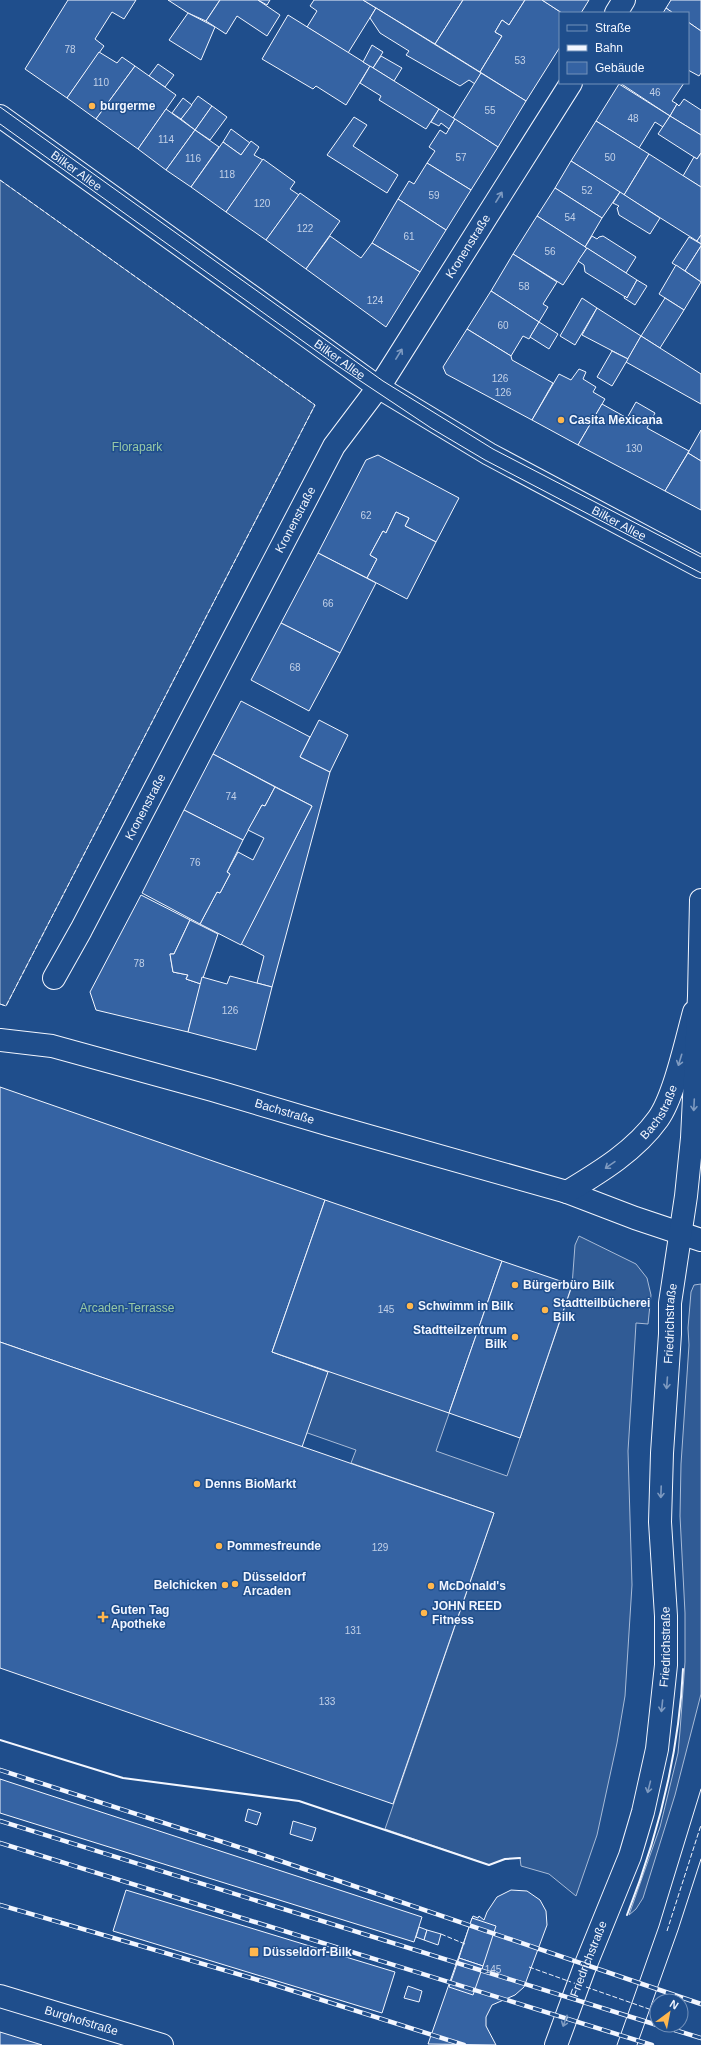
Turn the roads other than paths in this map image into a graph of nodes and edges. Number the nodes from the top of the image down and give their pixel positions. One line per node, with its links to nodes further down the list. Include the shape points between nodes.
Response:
1 (624, 0): 2 (street)
2 (617, 12)
3 (571, 84): 5 (street, Kronenstraße, one-way to 3)
4 (0, 116): 5 (street, Bilker Allee)
5 (378, 387): 6 (street, Bilker Allee, via 489,454); 8 (street, Kronenstraße, via 334,446)
6 (701, 567)
7 (701, 900): 9 (street)
8 (54, 978)
9 (699, 996): 11 (street, Bachstraße, one-way to 11, via 669,1096 659,1118 623,1155); 12 (street, Friedrichstraße, one-way to 12, via 692,1138)
10 (0, 1040): 11 (street, Bachstraße, via 69,1050)
11 (567, 1192): 12 (street, Bachstraße)
12 (680, 1233): 13 (street, Bachstraße); 16 (street, Friedrichstraße, one-way to 16, via 670,1303 662,1453 660,1522 666,1616 666,1665 655,1761 630,1856 584,1968)
13 (701, 1240)
14 (0, 1996): 15 (street, Burghofstraße)
15 (162, 2045)
16 (556, 2045)

